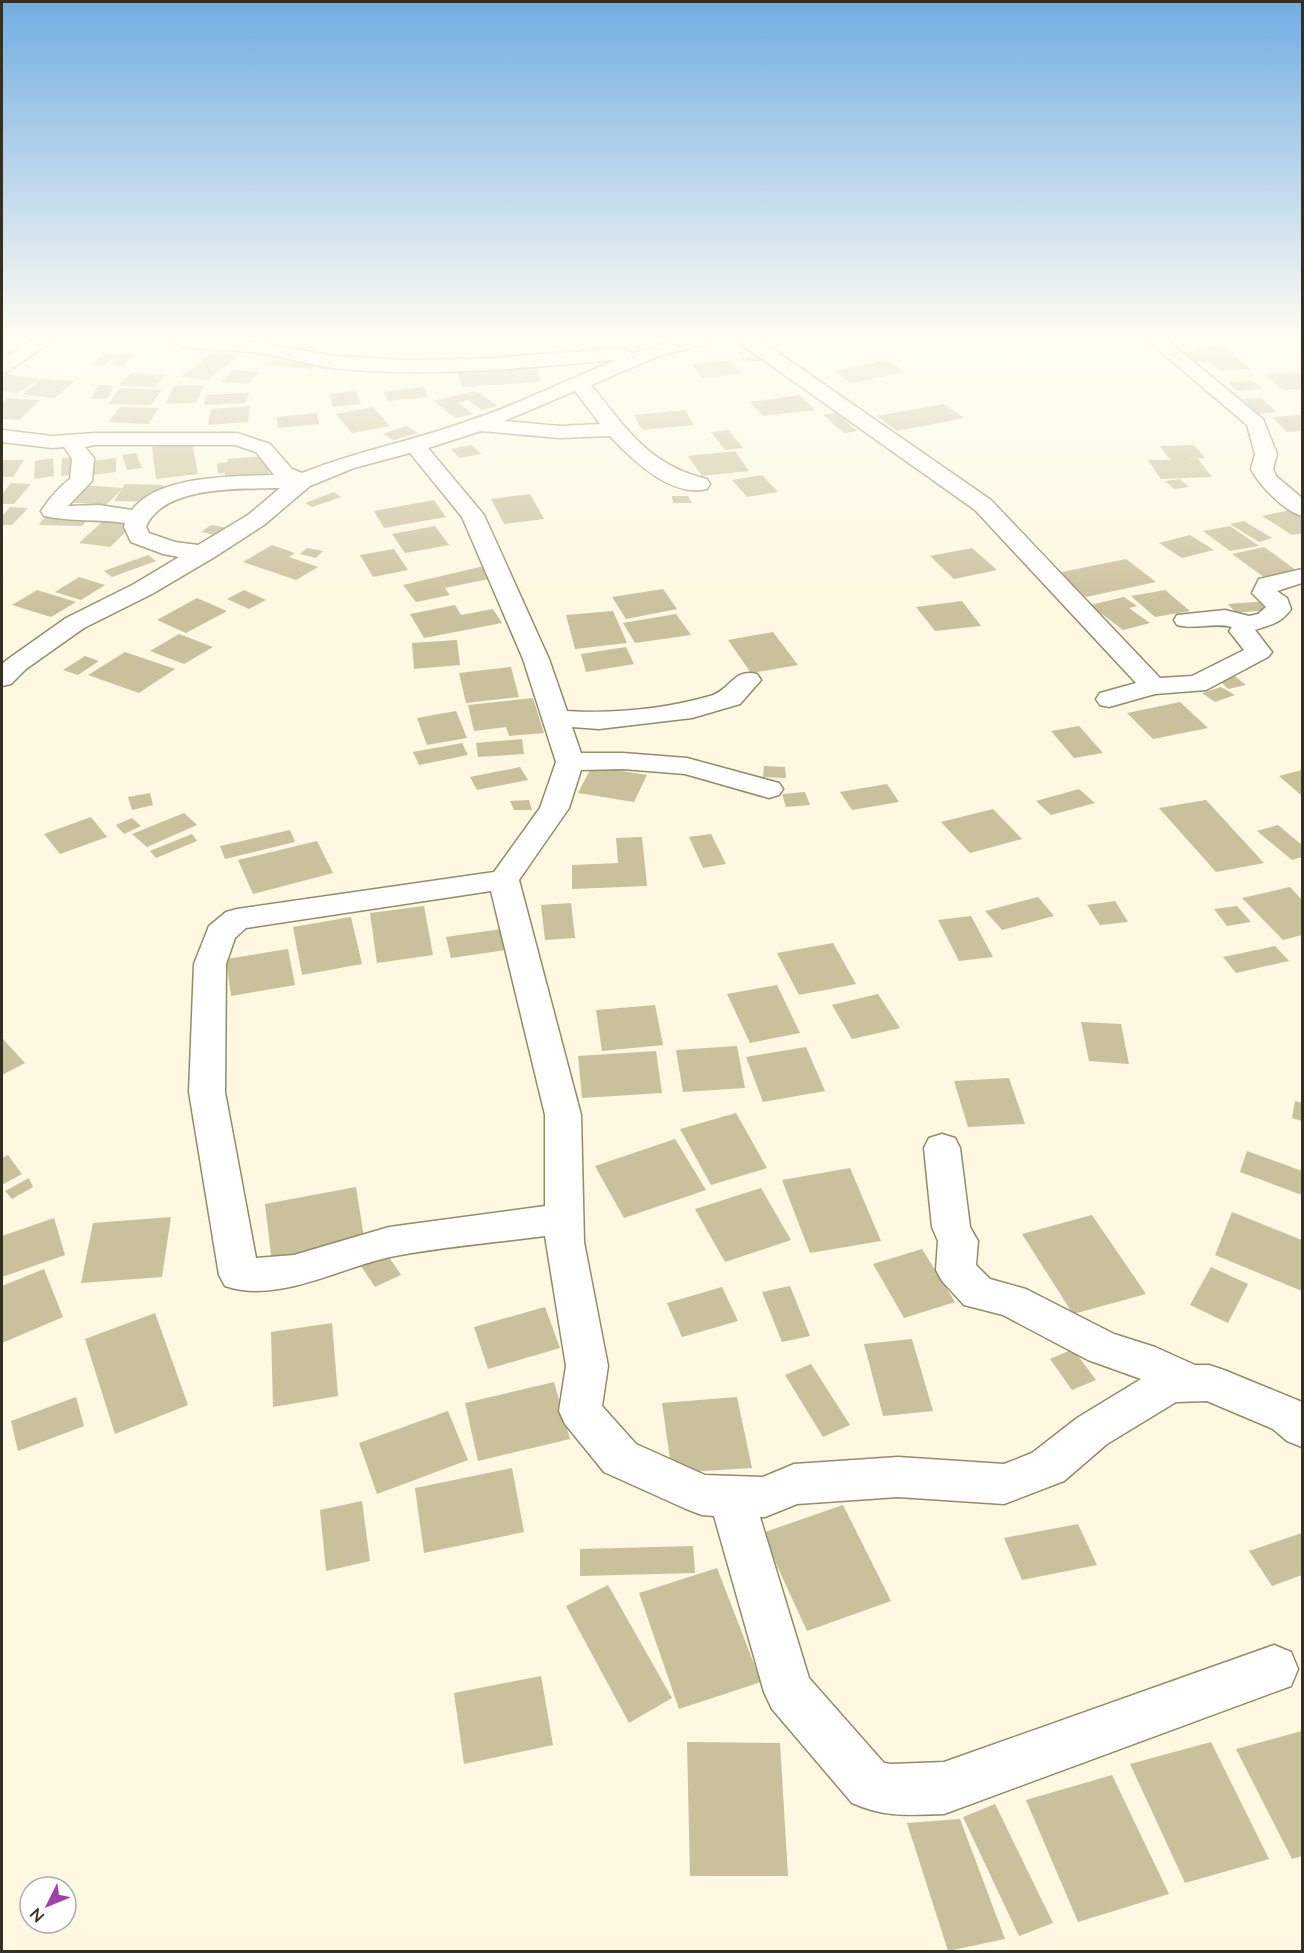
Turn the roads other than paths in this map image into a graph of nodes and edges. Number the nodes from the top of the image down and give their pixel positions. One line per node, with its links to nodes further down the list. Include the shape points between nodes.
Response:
1 (460, 431): 9 (street)
2 (550, 431): 3 (street)
3 (576, 431)
4 (619, 431): 11 (street, via 636,452 662,472 684,483)
5 (877, 431): 22 (street, via 983,506)
6 (1259, 431): 12 (street, via 1266,454 1262,469 1267,479)
7 (2, 436): 8 (street)
8 (77, 441): 10 (street, via 237,439 263,448 284,474); 13 (street, via 74,448 83,458 81,480 52,511 99,512)
9 (415, 446): 10 (street, via 346,463); 24 (street, via 473,515 536,659)
10 (302, 481): 13 (street, via 190,488 170,494 143,510); 14 (street, via 256,520)
11 (699, 484)
12 (1302, 509)
13 (139, 519): 14 (street, via 135,527 139,537 171,549)
14 (205, 553): 20 (street, via 75,622)
15 (1302, 561): 16 (street)
16 (1302, 569)
17 (1302, 576): 19 (street, via 1268,584 1264,593 1278,603 1279,609 1267,619)
18 (1186, 620): 19 (street, via 1225,617)
19 (1246, 623): 22 (street, via 1242,631 1258,652 1197,684)
20 (2, 678)
21 (748, 680): 24 (street, via 731,698 682,712 599,721)
22 (1153, 686): 23 (street)
23 (1109, 699)
24 (555, 718): 25 (street)
25 (570, 762): 26 (street, via 687,766); 27 (street, via 554,807)
26 (769, 789)
27 (504, 880): 29 (street, via 563,1115); 29 (street, via 237,919 220,933 210,964 207,1092 239,1275 294,1271 389,1242)
28 (942, 1148): 30 (street, via 951,1227 958,1241 956,1270 978,1293 1012,1301 1103,1348 1140,1359)
29 (564, 1218): 32 (street, via 564,1242 587,1366 580,1411 620,1458 702,1496)
30 (1191, 1383): 31 (street, via 1209,1383 1288,1416); 32 (street, via 1168,1384 1092,1431 1048,1467 1004,1484 898,1478 794,1484 765,1497)
31 (1302, 1428)
32 (731, 1496): 33 (street, via 789,1692 870,1785 892,1790 944,1788)
33 (1274, 1668)

